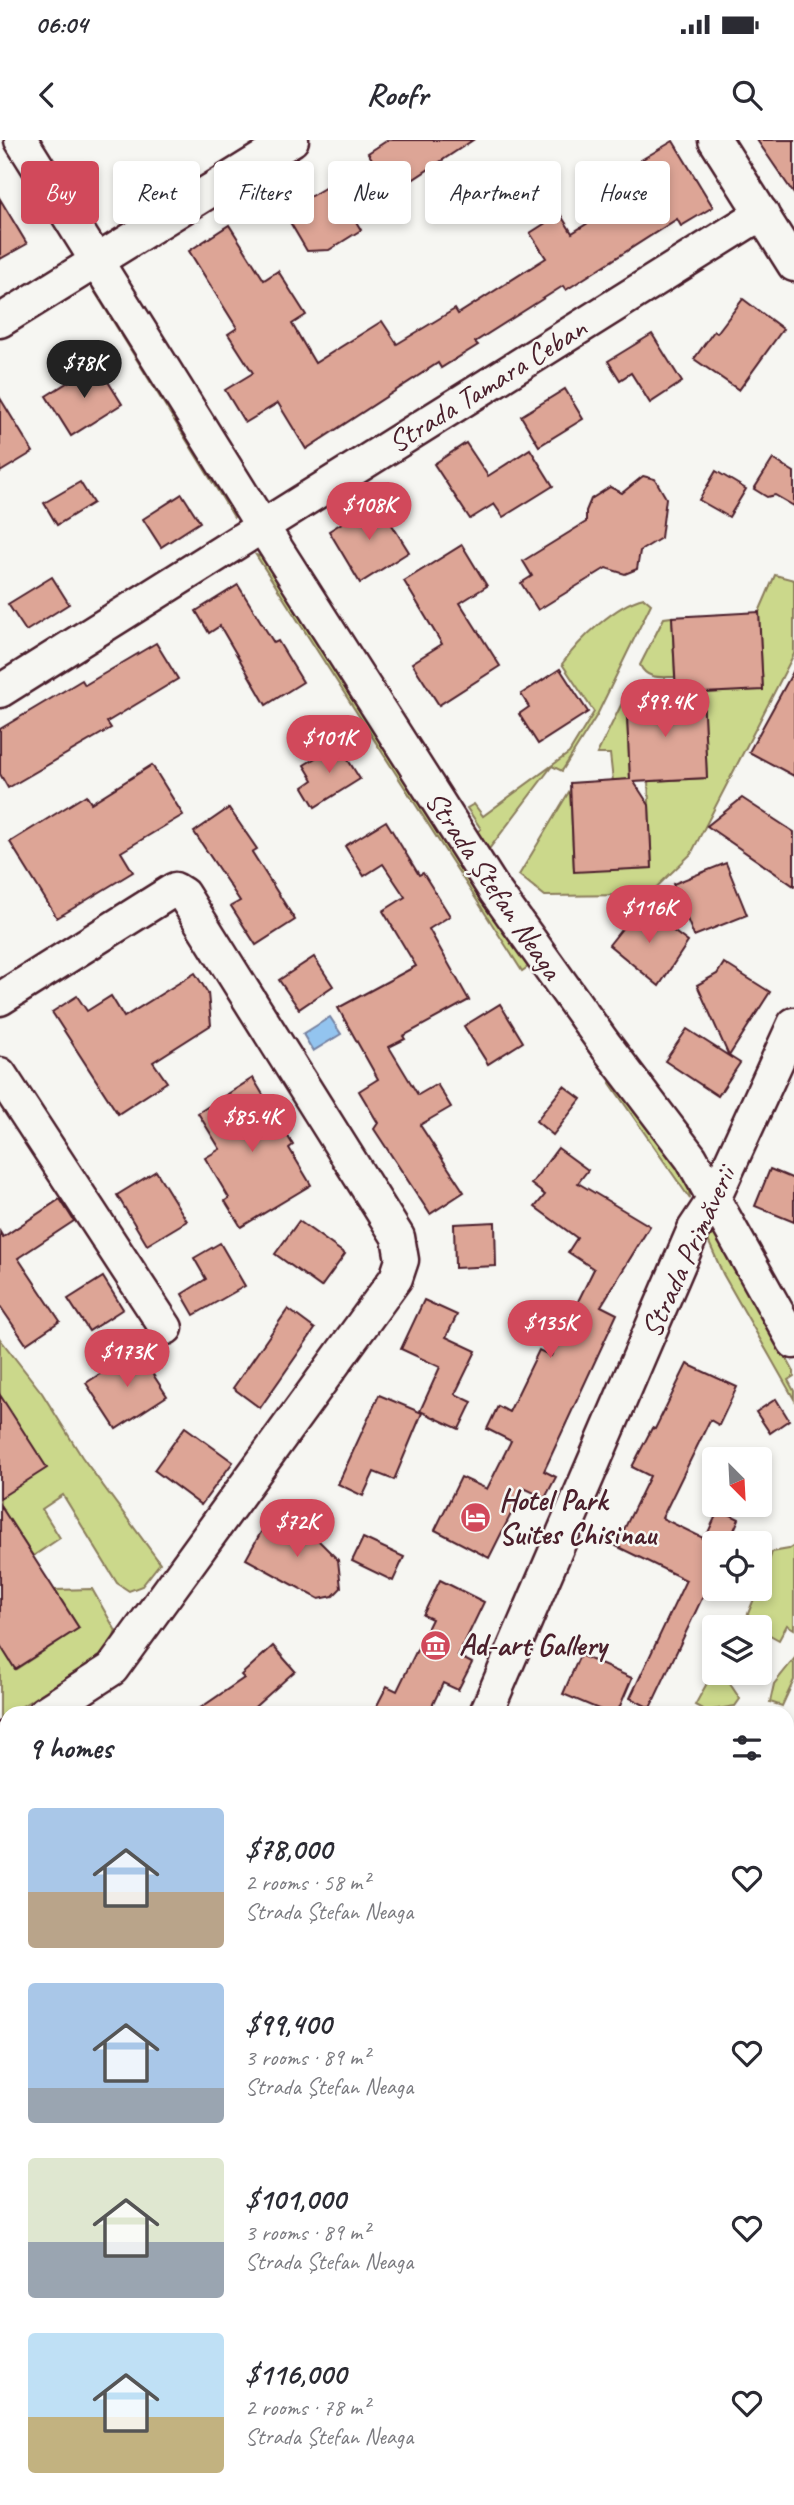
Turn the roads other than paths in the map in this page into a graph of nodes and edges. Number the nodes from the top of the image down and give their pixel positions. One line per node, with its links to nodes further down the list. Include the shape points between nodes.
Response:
1 (21, 140): 5 (street, Strada Ștefan Neaga)
2 (292, 140): 5 (street)
3 (715, 140): 4 (street)
4 (762, 213): 6 (street); 8 (street, Strada Tamara Ceban)
5 (96, 259): 7 (street); 8 (street, Strada Ștefan Neaga)
6 (794, 265)
7 (0, 321)
8 (262, 526): 9 (street, Strada Tamara Ceban); 13 (street, Strada Ștefan Neaga, via 495,891 691,1158)
9 (0, 691)
10 (0, 999): 16 (street, via 175,889 183,894 398,1237 402,1260 396,1278 112,1669)
11 (794, 1024): 13 (street, Strada Primăverii)
12 (0, 1074): 14 (street)
13 (714, 1199): 15 (street, Strada Ștefan Neaga); 17 (street, Strada Primăverii, via 694,1229)
14 (166, 1328)
15 (794, 1342)
16 (55, 1706)
17 (489, 1706)

